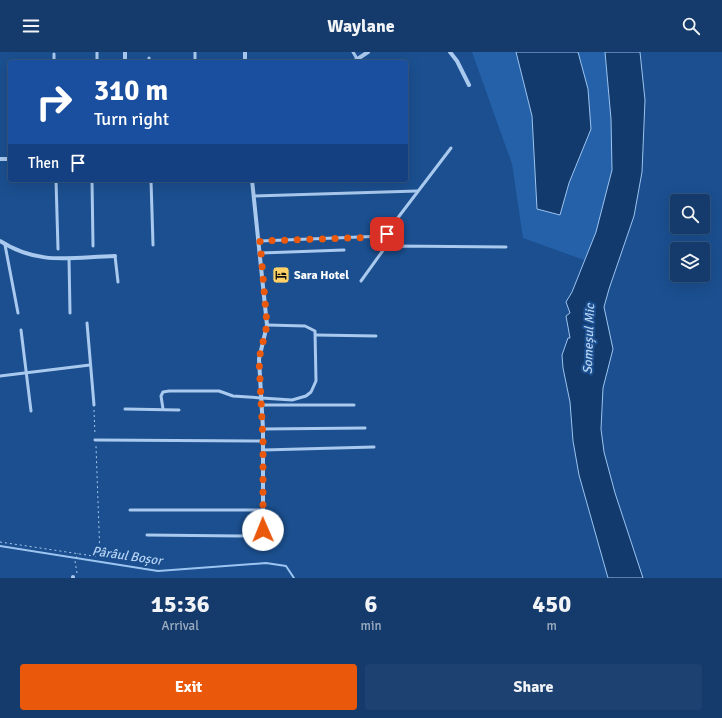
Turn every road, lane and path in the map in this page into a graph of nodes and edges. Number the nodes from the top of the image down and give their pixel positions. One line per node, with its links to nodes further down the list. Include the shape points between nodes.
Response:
1 (368, 52): 5 (street)
2 (450, 52): 6 (street)
3 (54, 54): 4 (lane)
4 (54, 60)
5 (359, 60)
6 (468, 85)
7 (451, 148): 12 (lane)
8 (56, 182): 20 (lane)
9 (92, 182): 18 (lane)
10 (151, 182): 17 (lane)
11 (252, 182): 13 (street)
12 (417, 191): 13 (lane); 15 (lane, via 384,236)
13 (254, 196): 15 (street)
14 (0, 241): 16 (street)
15 (260, 241): 22 (street)
16 (6, 245): 24 (street, via 32,257); 27 (lane)
17 (153, 245)
18 (93, 246)
19 (506, 247): 25 (lane, via 395,246 384,249)
20 (58, 249)
21 (344, 250): 22 (lane)
22 (261, 253): 30 (street)
23 (116, 256): 24 (street); 26 (lane)
24 (69, 258): 28 (lane)
25 (361, 281)
26 (118, 282)
27 (18, 312)
28 (70, 313)
29 (87, 323): 34 (lane)
30 (267, 325): 32 (lane, via 311,327); 37 (street, via 259,359)
31 (22, 330): 35 (lane)
32 (316, 335): 33 (lane); 37 (lane, via 316,381 311,392 292,400)
33 (376, 336)
34 (90, 365): 35 (lane); 38 (lane)
35 (26, 373): 36 (lane); 44 (lane)
36 (0, 376)
37 (262, 398): 39 (street); 42 (lane, via 233,396 219,391 169,391 163,392 161,396)
38 (94, 405): 47 (path)
39 (262, 405): 40 (lane); 46 (street)
40 (354, 405)
41 (125, 409): 42 (lane)
42 (163, 409): 43 (lane)
43 (179, 410)
44 (31, 411)
45 (365, 428): 46 (lane)
46 (263, 429): 48 (street)
47 (95, 440): 48 (lane); 56 (path, via 100,557)
48 (263, 441): 50 (street)
49 (374, 447): 50 (lane)
50 (263, 450): 52 (street)
51 (130, 510): 52 (lane)
52 (263, 510): 53 (street)
53 (263, 530): 54 (lane, via 255,535 240,536)
54 (147, 535)
55 (0, 542): 56 (path)
56 (78, 553): 57 (path, via 75,561 76,576)
57 (73, 577)

